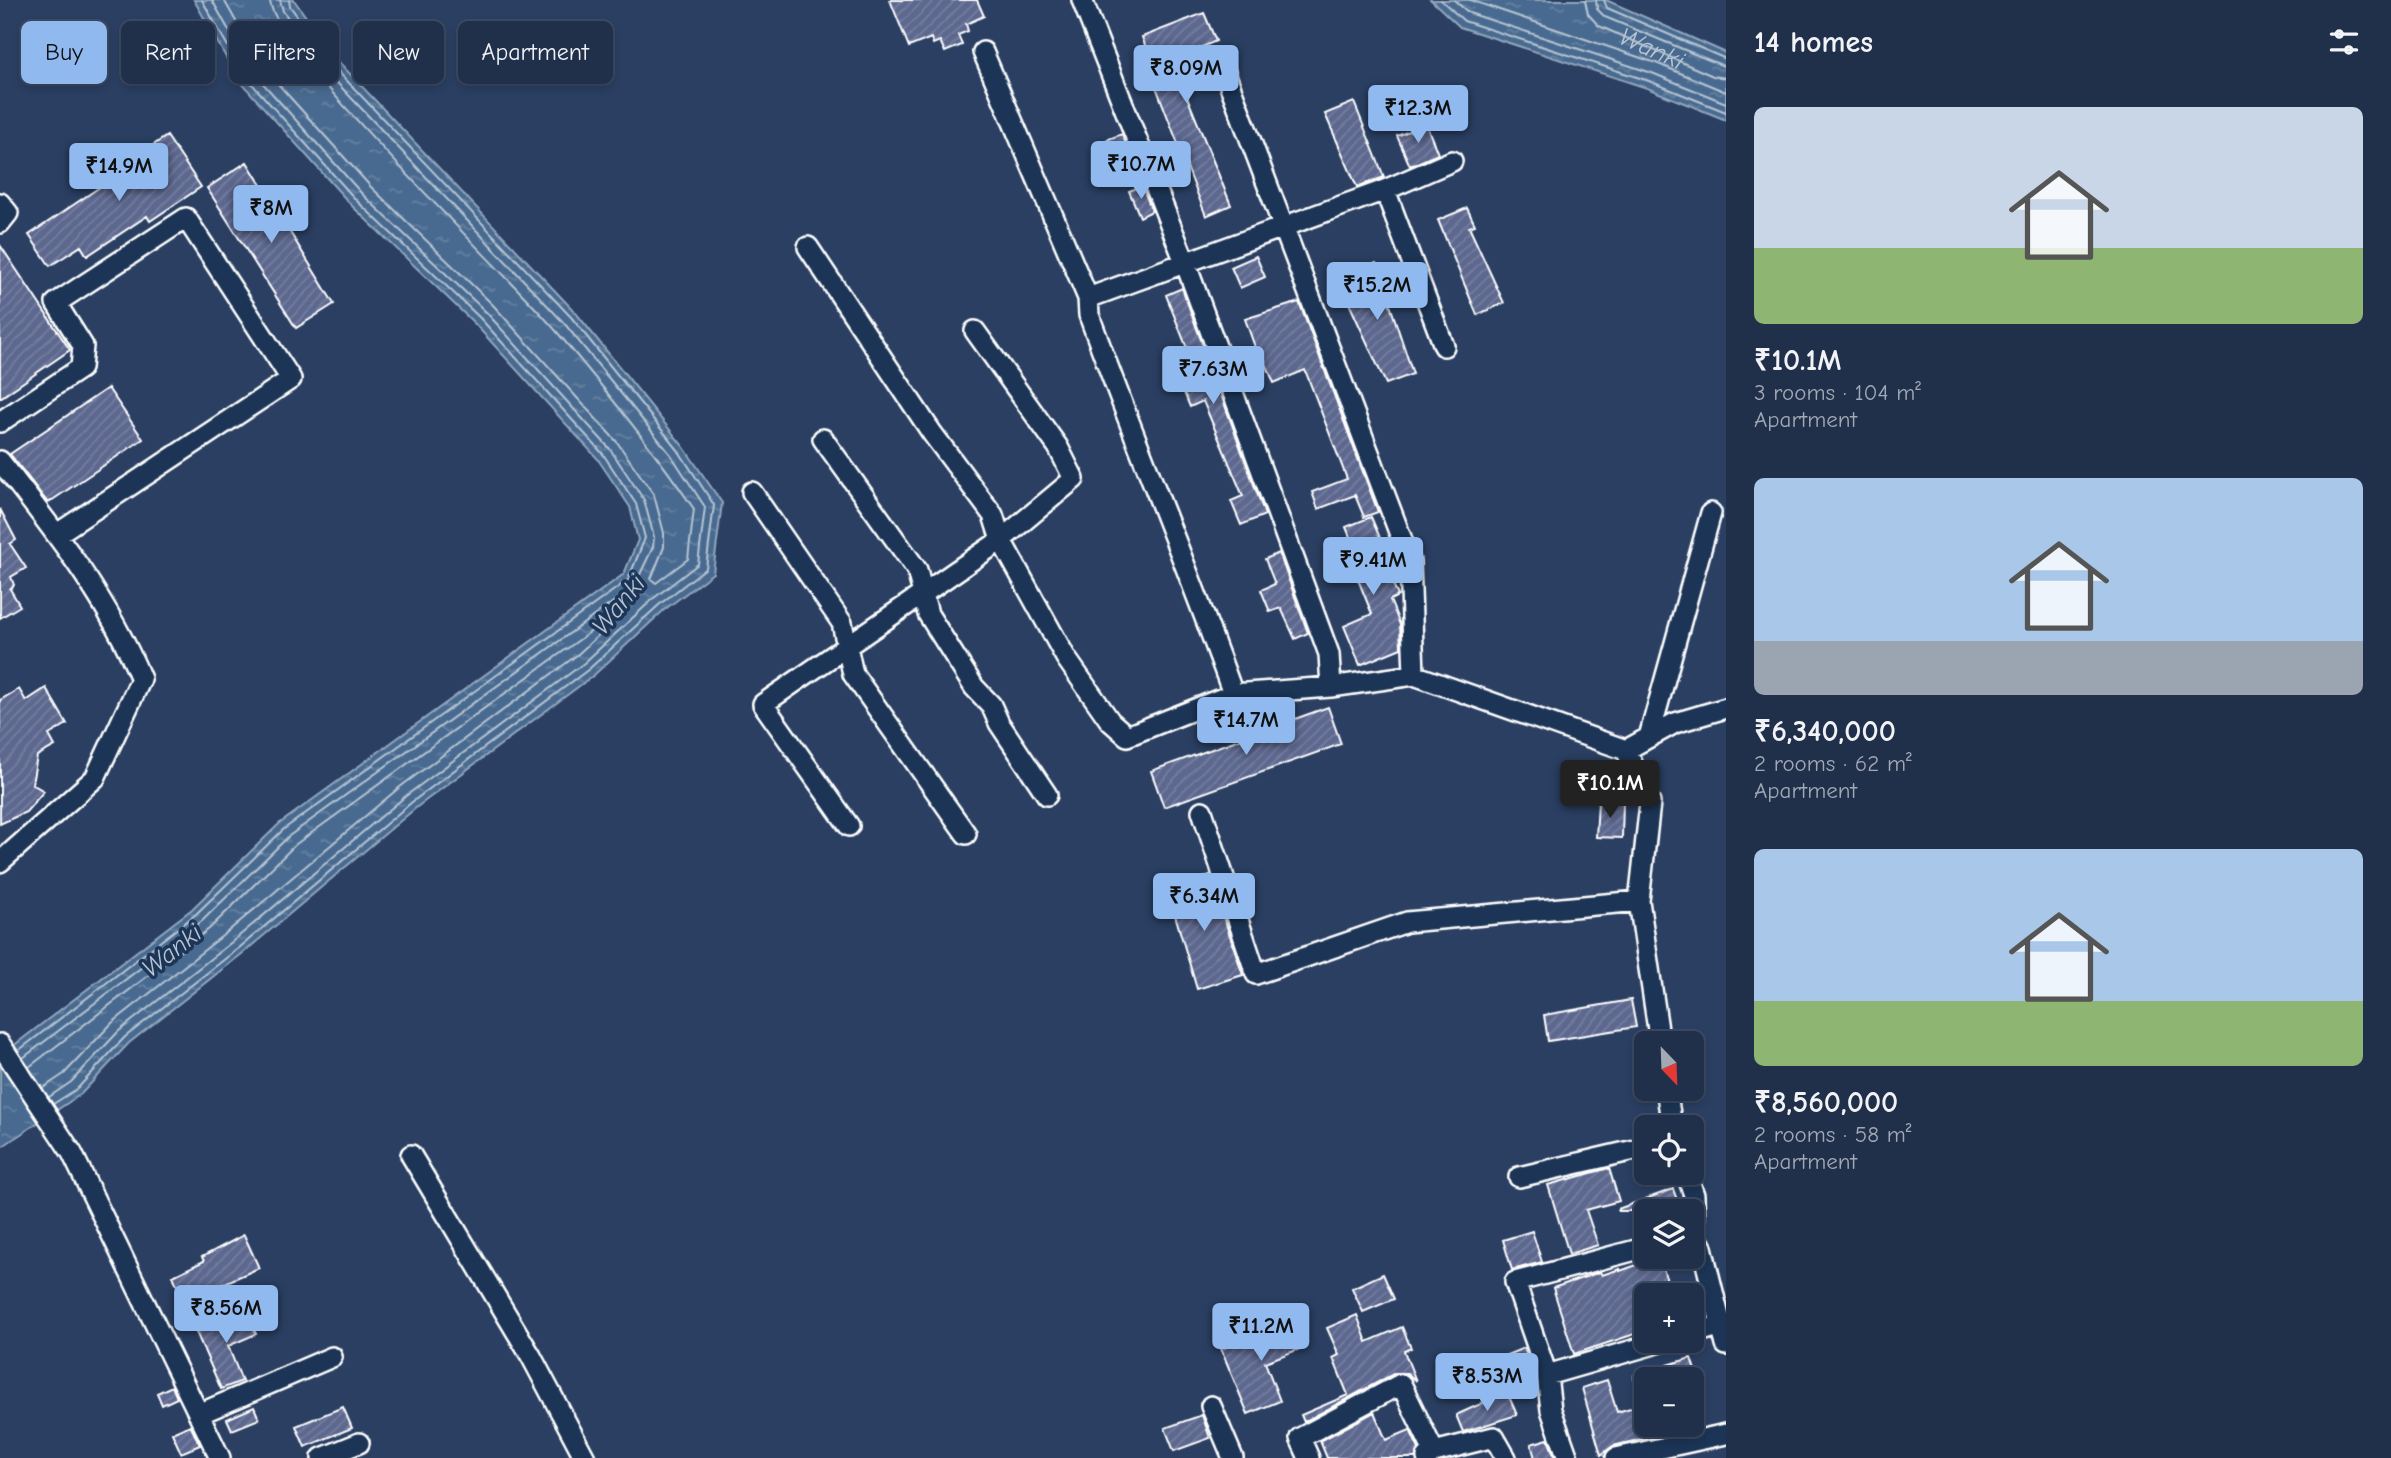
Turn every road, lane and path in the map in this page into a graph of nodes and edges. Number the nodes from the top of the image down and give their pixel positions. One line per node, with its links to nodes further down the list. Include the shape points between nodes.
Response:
1 (1082, 0): 10 (street)
2 (982, 52): 11 (street)
3 (1224, 70): 8 (street)
4 (1452, 161): 5 (street)
5 (1385, 190): 8 (street); 13 (street)
6 (0, 204): 7 (street, via 8,213)
7 (0, 223)
8 (1286, 226): 10 (street); 23 (street, via 1410,561)
9 (808, 247): 20 (street, via 932,433 993,515)
10 (1185, 262): 11 (street); 24 (street, via 1329,654)
11 (1088, 298): 25 (street, via 1089,315 1138,450 1195,587)
12 (975, 331): 20 (street, via 1058,447 1073,479)
13 (1444, 346)
14 (0, 422): 19 (street, via 81,368 83,346 56,303 186,218 292,379)
15 (823, 439): 21 (street, via 917,570)
16 (0, 461): 19 (street)
17 (752, 492): 22 (street, via 842,623)
18 (1711, 513): 27 (street)
19 (57, 534): 33 (street, via 125,639 141,679 95,778)
20 (1001, 540): 21 (street); 25 (street, via 1066,657 1110,720 1127,736)
21 (924, 593): 22 (street); 29 (street, via 928,614)
22 (847, 646): 31 (street, via 763,704); 32 (street, via 853,674)
23 (1414, 675): 24 (street); 28 (street)
24 (1331, 687): 25 (street)
25 (1233, 695)
26 (1726, 708): 27 (street, via 1675,723)
27 (1649, 737): 28 (street)
28 (1626, 750): 34 (street, via 1650,803)
29 (1047, 795)
30 (1202, 811): 34 (street, via 1256,974 1407,922)
31 (849, 827)
32 (965, 834)
33 (0, 862)
34 (1639, 901): 35 (street)
35 (1658, 1031)
36 (0, 1044): 49 (street, via 72,1153)
37 (1634, 1150): 39 (street)
38 (411, 1155): 55 (street, via 531,1356)
39 (1519, 1177)
40 (1634, 1250): 47 (street, via 1515,1282)
41 (1704, 1254): 42 (street)
42 (1724, 1325): 43 (street); 44 (street)
43 (1704, 1331)
44 (1726, 1345)
45 (1634, 1350): 47 (street)
46 (332, 1357): 49 (street)
47 (1547, 1375): 59 (street, via 1551,1410)
48 (1211, 1406): 56 (street)
49 (199, 1414): 53 (street)
50 (1726, 1434): 60 (street)
51 (359, 1443): 54 (street)
52 (1430, 1455): 57 (street, via 1401,1384 1300,1438); 58 (street, via 1494,1437)
53 (220, 1458)
54 (322, 1458)
55 (585, 1458)
56 (1233, 1458)
57 (1309, 1458)
58 (1506, 1458)
59 (1568, 1458)
60 (1616, 1458)

